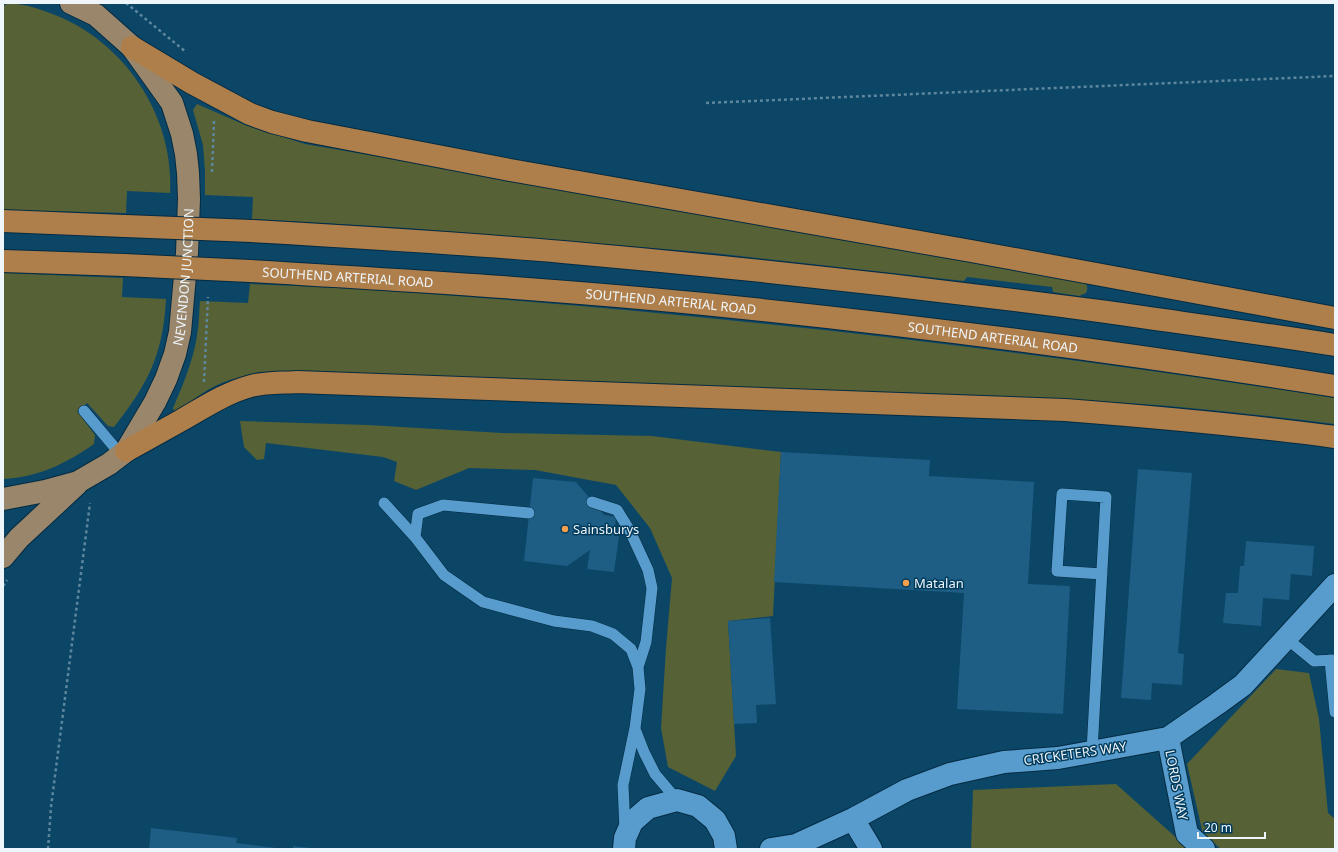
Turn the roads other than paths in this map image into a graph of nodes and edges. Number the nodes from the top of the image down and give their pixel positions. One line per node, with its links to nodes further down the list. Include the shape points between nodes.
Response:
1 (71, 3): 2 (main road, NEVENDON JUNCTION)
2 (93, 9): 3 (main road, NEVENDON JUNCTION)
3 (132, 47): 6 (highway, via 250,114 307,131 510,170); 11 (main road, NEVENDON JUNCTION, via 172,103 186,154 189,199 183,311 175,354 155,402)
4 (3, 221): 7 (highway, bridge, via 252,231 554,251 918,288)
5 (3, 261): 8 (highway, SOUTHEND ARTERIAL ROAD, bridge, via 250,271 431,282 703,304 1043,344)
6 (1335, 318)
7 (1335, 345)
8 (1335, 386)
9 (84, 411): 11 (lane)
10 (1335, 437): 11 (highway, via 1270,428 1065,410 297,382 253,386 233,392)
11 (123, 453): 12 (main road, NEVENDON JUNCTION)
12 (78, 482): 13 (main road, NEVENDON JUNCTION); 18 (main road, via 19,538)
13 (3, 499)
14 (592, 502): 23 (lane, via 617,510 648,570 652,588 650,610 646,642)
15 (384, 503): 17 (lane)
16 (529, 513): 17 (lane, via 443,505 418,514)
17 (415, 537): 23 (lane, via 444,575 483,602 554,621 592,626 613,634 631,649)
18 (6, 567)
19 (1102, 574): 19 (lane, via 1106,497 1062,494 1057,571); 27 (lane)
20 (1335, 585): 21 (street, CRICKETERS WAY)
21 (1286, 638): 22 (lane, via 1314,661); 26 (street, CRICKETERS WAY, via 1243,685)
22 (1333, 660): 24 (lane)
23 (638, 667): 25 (lane, via 640,689)
24 (1335, 712)
25 (635, 728): 28 (lane, via 655,774); 30 (lane, via 623,785)
26 (1168, 738): 27 (street, CRICKETERS WAY); 34 (street, LORDS WAY, via 1186,834)
27 (1092, 751): 29 (street, CRICKETERS WAY, via 1058,758 1004,762 950,774 907,790)
28 (677, 800): 30 (street, via 648,808 632,822); 31 (street, via 698,806 715,820 724,836)
29 (853, 819): 32 (street, CRICKETERS WAY, via 796,845); 33 (street)
30 (625, 843)
31 (726, 849)
32 (771, 849)
33 (872, 849)
34 (1204, 849)

